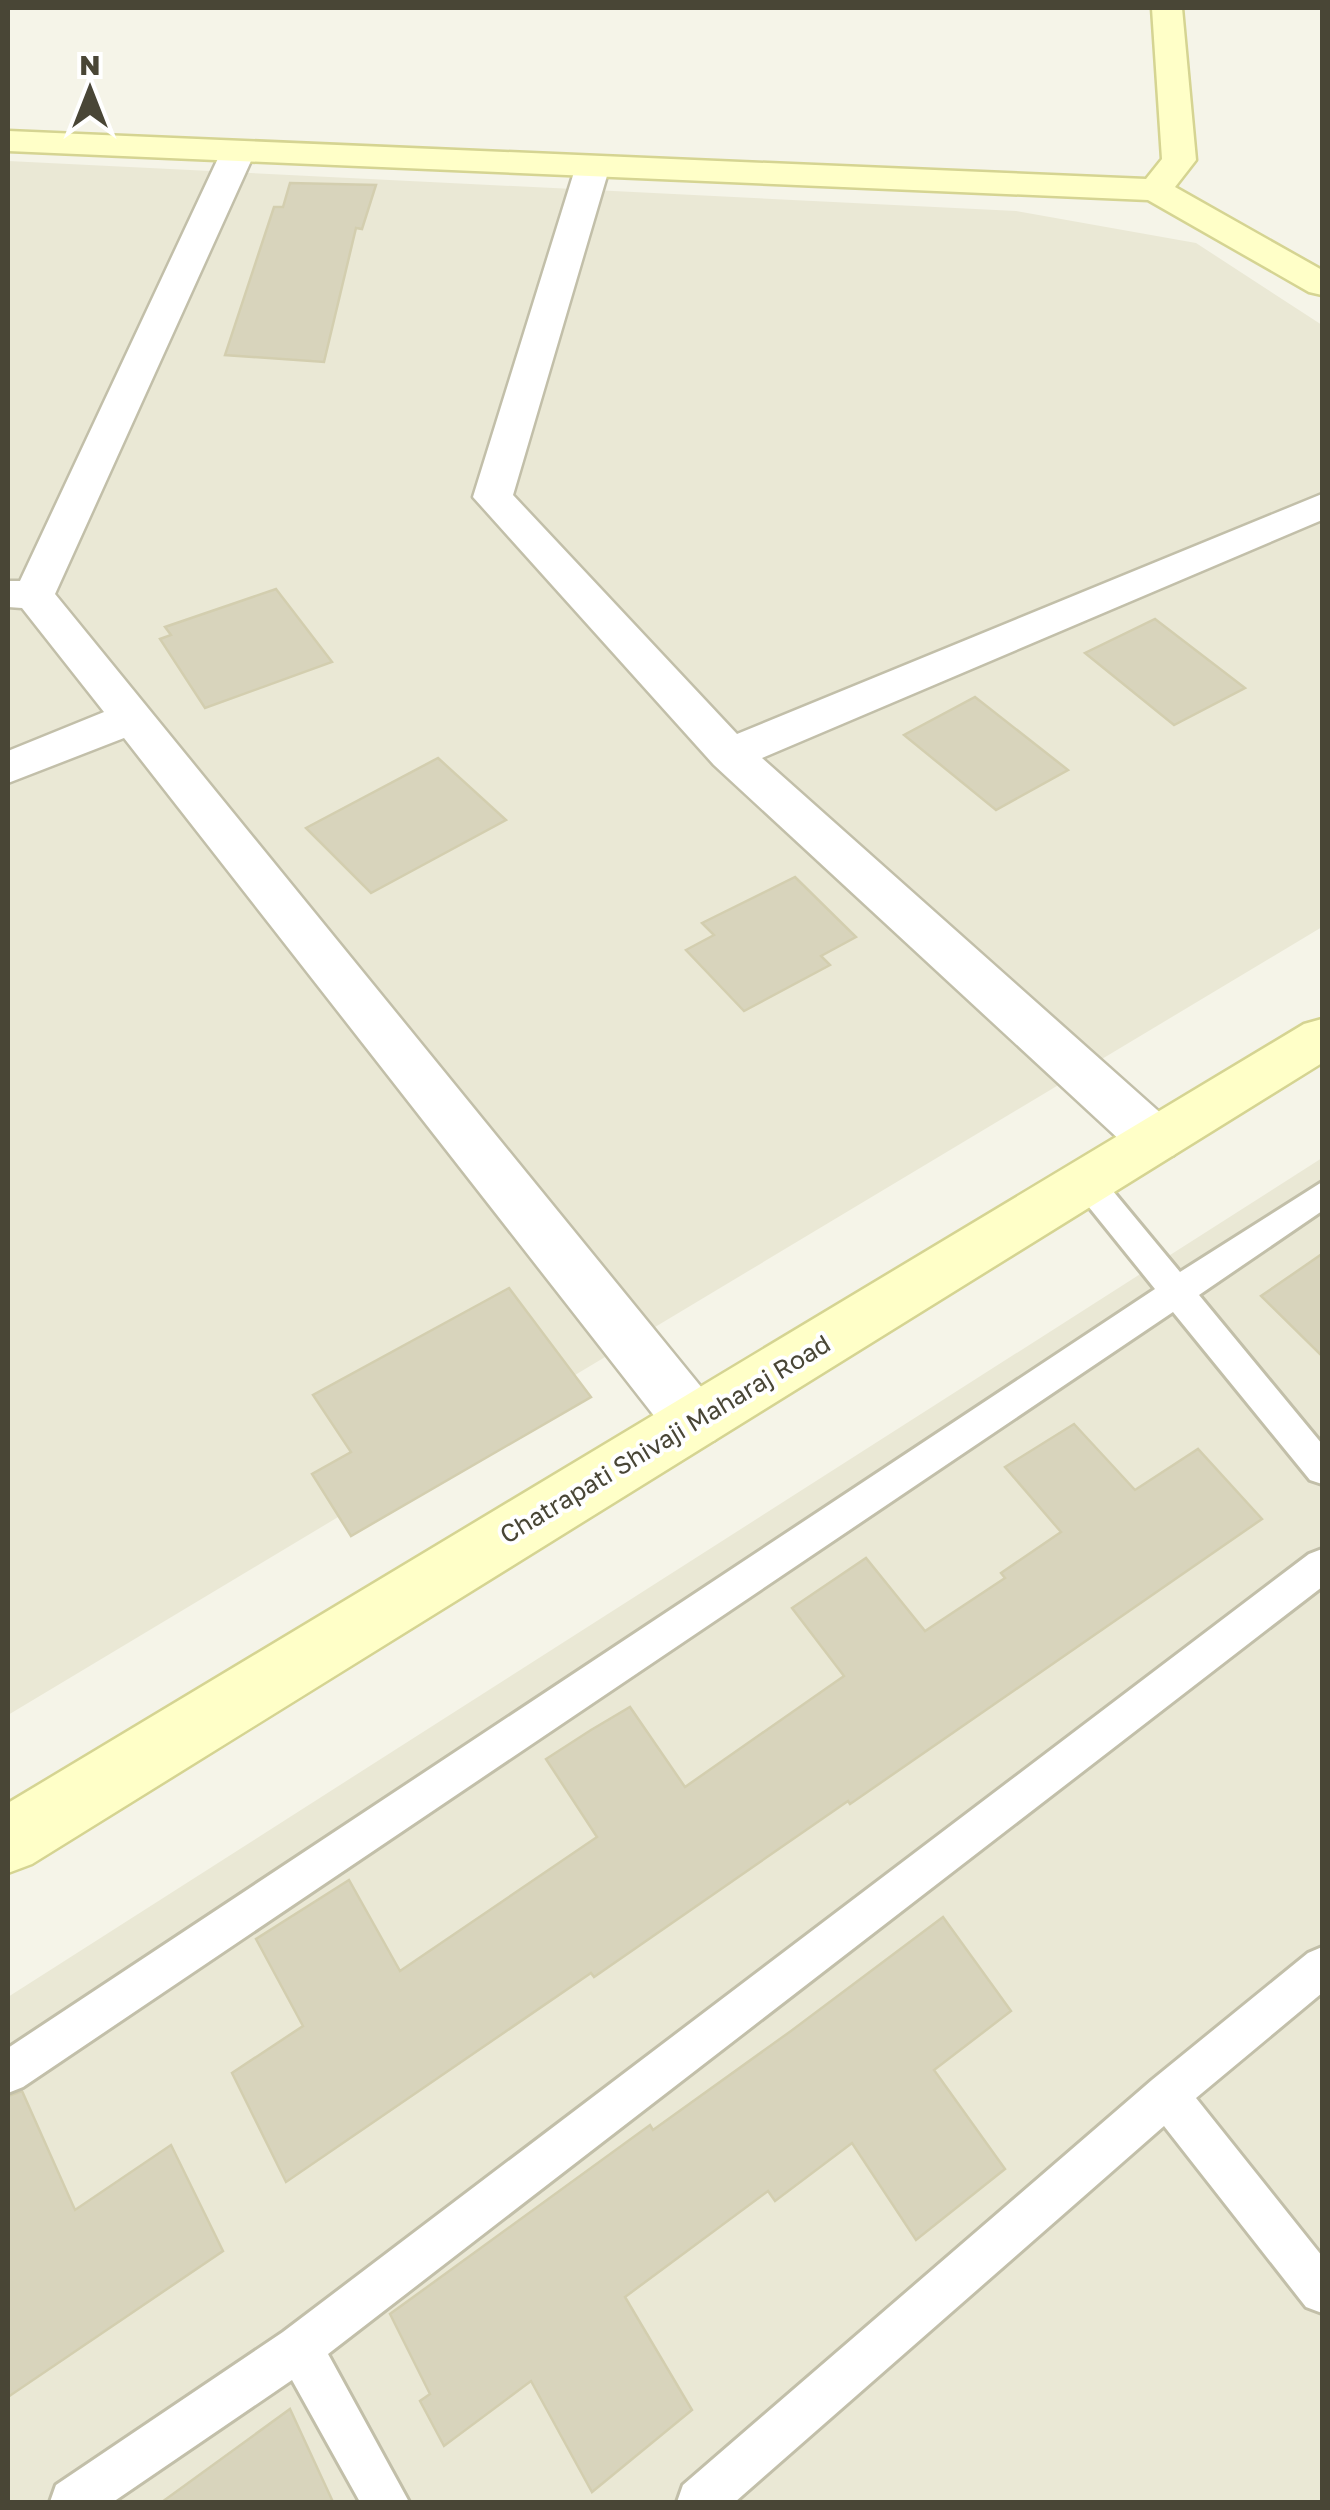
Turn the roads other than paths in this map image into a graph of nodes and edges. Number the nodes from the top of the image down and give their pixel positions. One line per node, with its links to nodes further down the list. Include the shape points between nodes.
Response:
1 (1166, 8): 5 (street, via 1179,160)
2 (8, 140): 3 (street)
3 (238, 152): 4 (street); 8 (street)
4 (592, 169): 5 (street); 10 (street, via 493,496)
5 (1155, 190): 6 (street)
6 (1322, 284)
7 (1322, 506): 10 (street)
8 (21, 595): 9 (street)
9 (132, 718): 11 (street); 17 (street)
10 (730, 754): 13 (street)
11 (8, 768)
12 (1322, 1038): 13 (street, Chatrapati Shivaji Maharaj Road)
13 (1154, 1140): 14 (street, Chatrapati Shivaji Maharaj Road)
14 (1087, 1182): 16 (lane); 17 (street, Chatrapati Shivaji Maharaj Road)
15 (1322, 1195): 16 (lane)
16 (1178, 1288): 18 (lane); 22 (lane)
17 (694, 1422): 20 (street, Chatrapati Shivaji Maharaj Road)
18 (1322, 1469)
19 (1322, 1566): 25 (lane)
20 (8, 1840)
21 (1322, 1967): 23 (lane)
22 (8, 2072)
23 (1167, 2095): 24 (lane); 28 (lane)
24 (1322, 2292)
25 (299, 2348): 26 (lane); 27 (lane)
26 (73, 2502)
27 (386, 2502)
28 (700, 2502)

